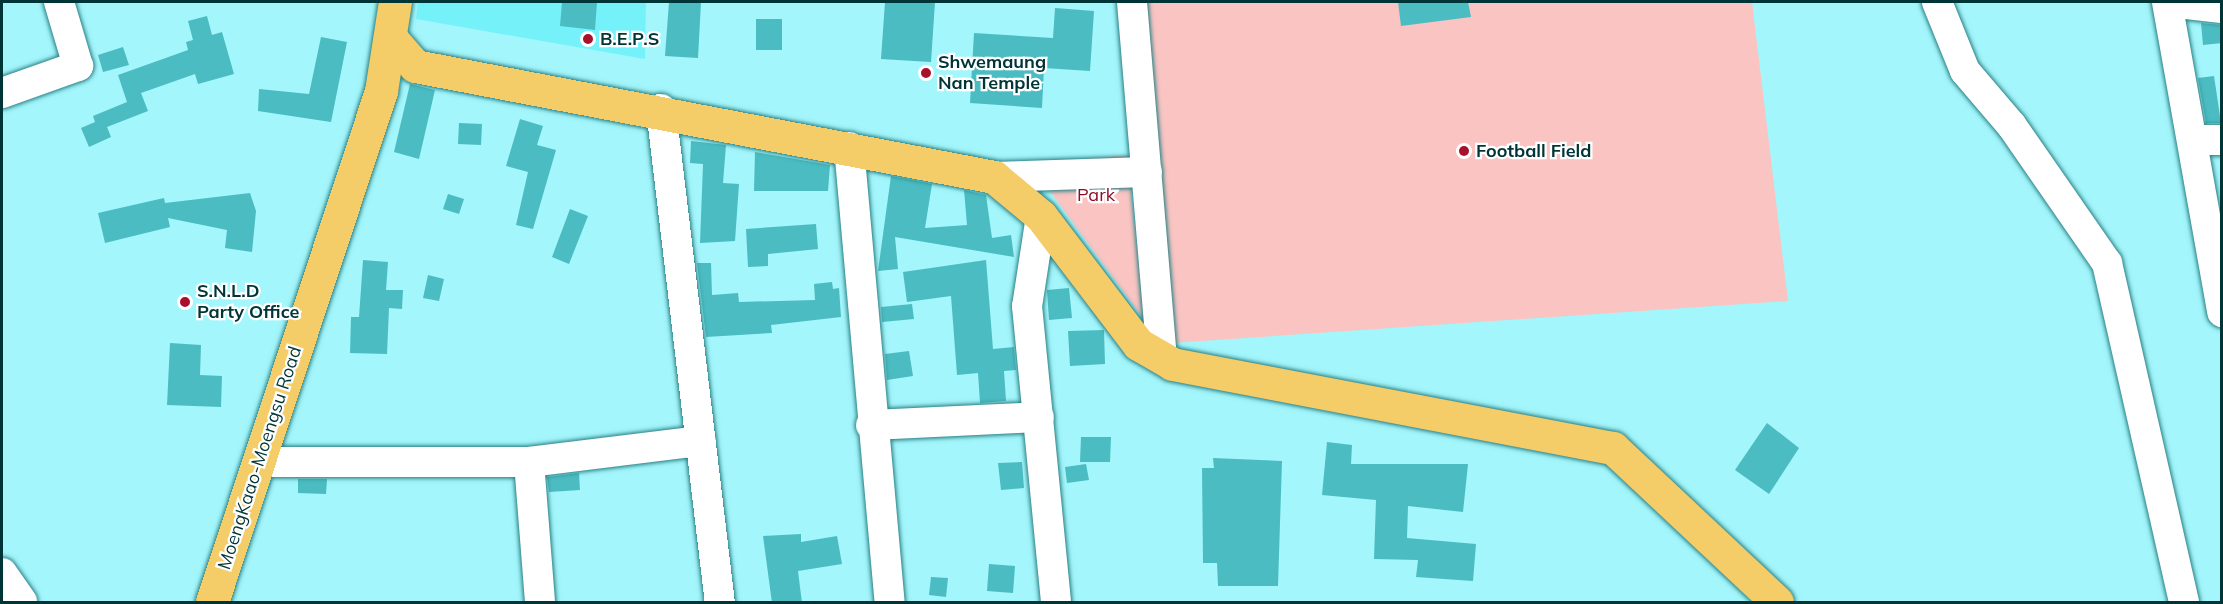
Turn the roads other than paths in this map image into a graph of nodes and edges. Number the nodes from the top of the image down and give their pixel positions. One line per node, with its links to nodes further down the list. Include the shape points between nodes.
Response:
1 (59, 2): 10 (street, via 78,66)
2 (395, 2): 7 (main road, MoengKaao-Moengsu Road)
3 (1132, 2): 14 (street)
4 (1936, 2): 32 (street, via 1965,71 2012,126 2107,262)
5 (2168, 2): 6 (street); 12 (street)
6 (2222, 8)
7 (390, 37): 8 (main road); 9 (main road, MoengKaao-Moengsu Road)
8 (415, 66): 9 (main road); 11 (main road)
9 (381, 92): 22 (main road, MoengKaao-Moengsu Road)
10 (2, 93)
11 (662, 109): 13 (main road); 21 (street)
12 (2208, 140): 17 (street)
13 (849, 147): 15 (main road); 20 (street)
14 (1147, 172): 15 (street); 18 (street)
15 (994, 177): 16 (main road)
16 (1041, 216): 18 (main road, via 1138,344); 19 (street, via 1027,306)
17 (2222, 312)
18 (1161, 358): 31 (main road, via 1613,448)
19 (1039, 417): 20 (street); 30 (street)
20 (871, 425): 29 (street)
21 (701, 441): 23 (street); 28 (street)
22 (259, 462): 23 (street); 26 (main road, MoengKaao-Moengsu Road)
23 (529, 462): 27 (street)
24 (2, 573): 25 (street)
25 (22, 603)
26 (212, 603)
27 (540, 603)
28 (720, 603)
29 (890, 603)
30 (1056, 603)
31 (1777, 603)
32 (2184, 603)

